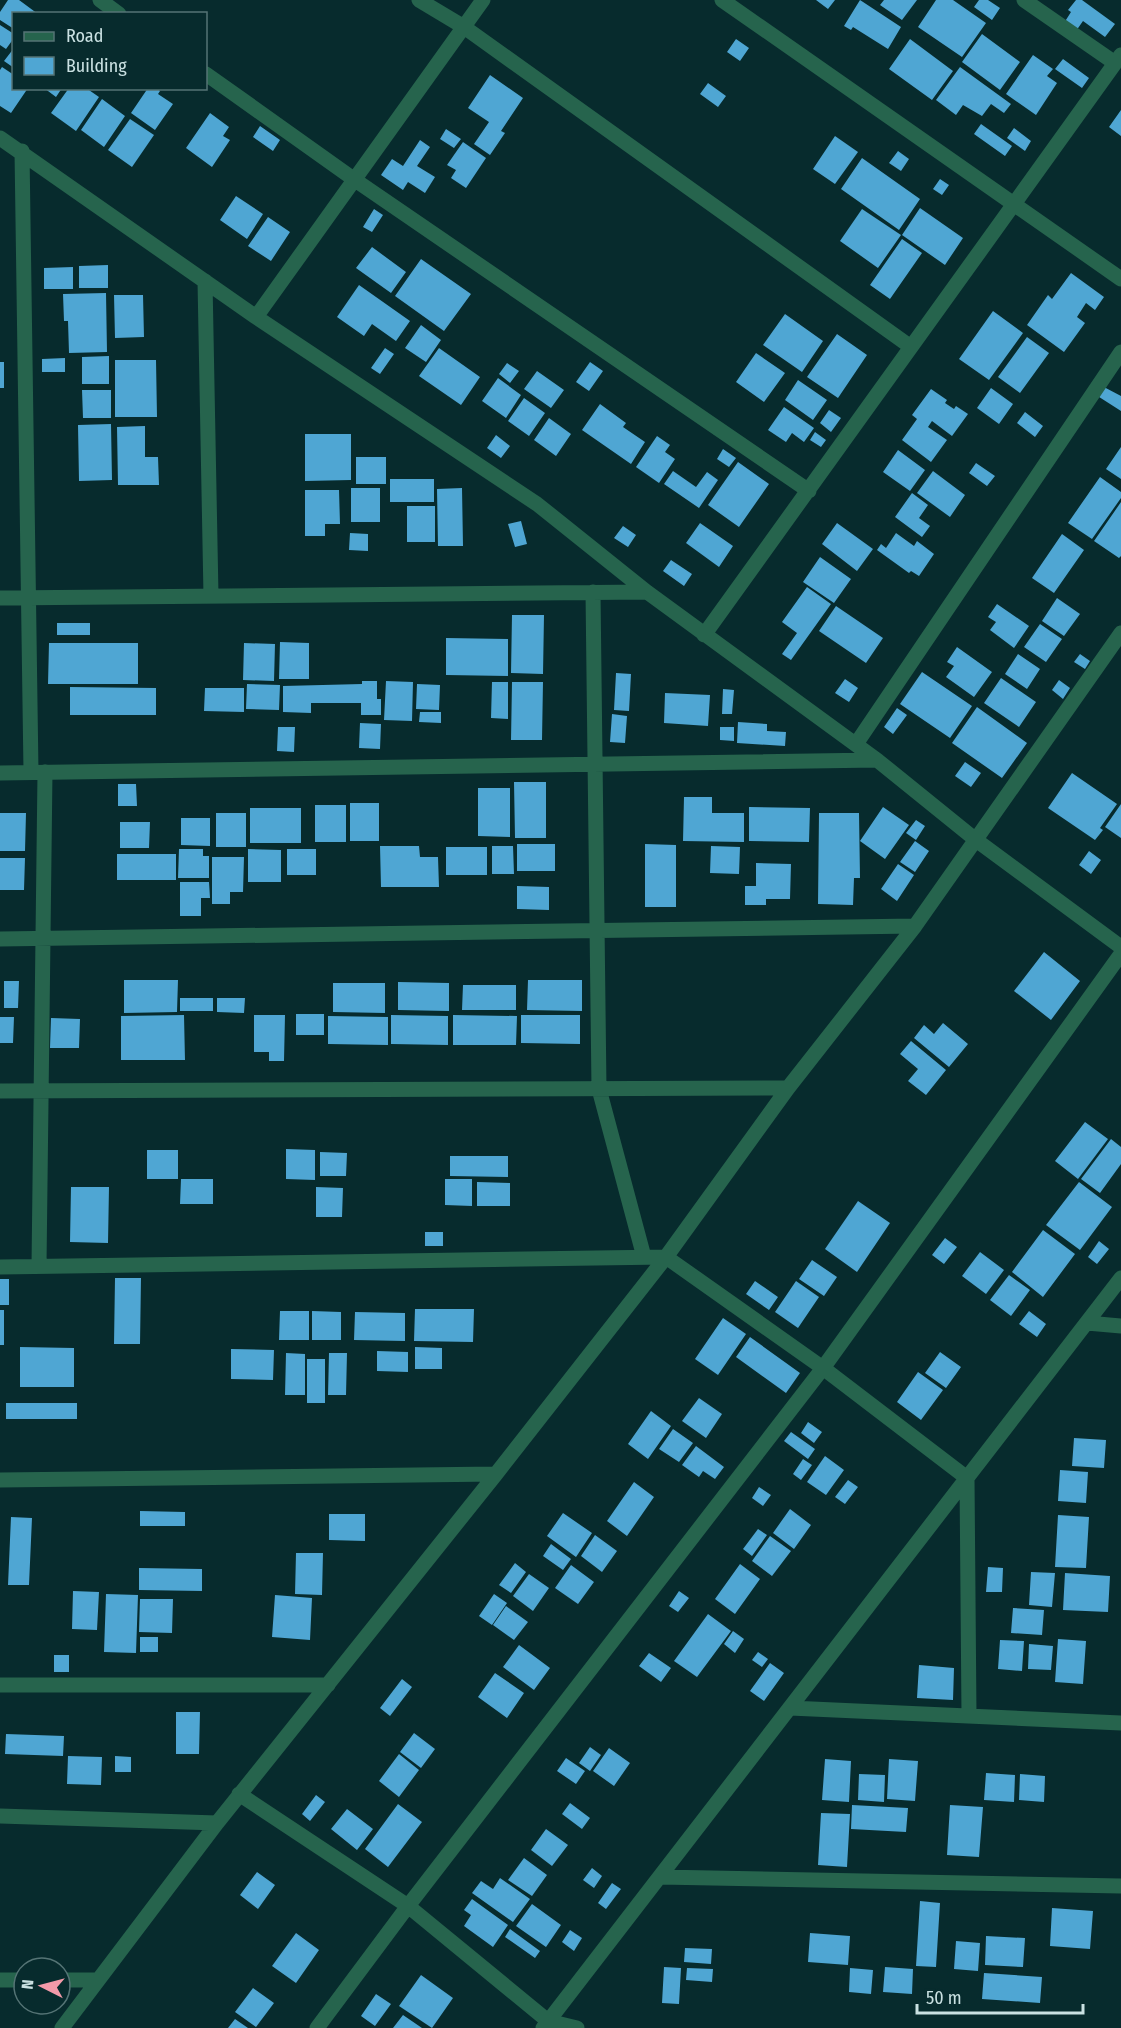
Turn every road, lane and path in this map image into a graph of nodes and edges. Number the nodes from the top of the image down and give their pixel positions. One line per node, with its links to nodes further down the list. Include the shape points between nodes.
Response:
1 (100, 0): 6 (street)
2 (420, 0): 7 (street)
3 (483, 0): 7 (street)
4 (722, 0): 13 (street)
5 (1024, 0): 8 (street)
6 (116, 12)
7 (464, 27): 12 (street); 17 (street)
8 (1118, 59): 13 (street)
9 (207, 76): 12 (street)
10 (0, 138): 11 (street)
11 (22, 152): 15 (street); 23 (street)
12 (355, 180): 16 (street); 19 (street)
13 (1013, 205): 14 (street); 17 (street)
14 (1121, 279)
15 (205, 281): 16 (street); 22 (street)
16 (256, 317): 21 (street, via 537,504)
17 (911, 346): 19 (street)
18 (1121, 352): 27 (street)
19 (808, 491): 26 (street)
20 (593, 592): 21 (street); 22 (street); 29 (street)
21 (647, 592): 26 (street)
22 (211, 596): 23 (street)
23 (29, 597): 24 (street); 30 (street)
24 (0, 598)
25 (1121, 633): 32 (street)
26 (704, 635): 27 (street)
27 (856, 744): 28 (street)
28 (877, 760): 29 (street); 32 (street)
29 (595, 764): 30 (street); 34 (street)
30 (38, 772): 31 (street); 35 (street)
31 (0, 773)
32 (976, 840): 33 (street); 37 (street)
33 (915, 926): 34 (street); 39 (street)
34 (597, 931): 35 (street); 40 (street)
35 (43, 938): 36 (street); 42 (street)
36 (0, 939)
37 (1121, 946)
38 (1121, 954): 50 (street)
39 (788, 1088): 40 (street); 44 (street)
40 (599, 1089): 42 (street); 43 (street)
41 (0, 1091): 42 (street)
42 (41, 1091): 45 (street)
43 (644, 1257): 44 (street); 45 (street)
44 (666, 1257): 50 (street); 51 (street)
45 (39, 1266): 46 (street)
46 (0, 1267)
47 (1121, 1278): 48 (street)
48 (1087, 1323): 49 (street); 52 (street)
49 (1121, 1326)
50 (823, 1368): 52 (street); 64 (street)
51 (496, 1474): 53 (street); 55 (street)
52 (967, 1478): 56 (street); 57 (street)
53 (0, 1480)
54 (0, 1685): 55 (street)
55 (328, 1685): 59 (street)
56 (790, 1708): 57 (street); 62 (street)
57 (969, 1716): 58 (street)
58 (1121, 1723)
59 (239, 1794): 61 (street); 64 (street)
60 (0, 1816): 61 (street)
61 (217, 1823): 66 (street)
62 (660, 1877): 63 (street); 67 (street)
63 (1121, 1886)
64 (408, 1906): 67 (street); 69 (street)
65 (72, 1980): 66 (street)
66 (98, 1980): 68 (street)
67 (546, 2025): 70 (street)
68 (62, 2028)
69 (317, 2028)
70 (577, 2028)

